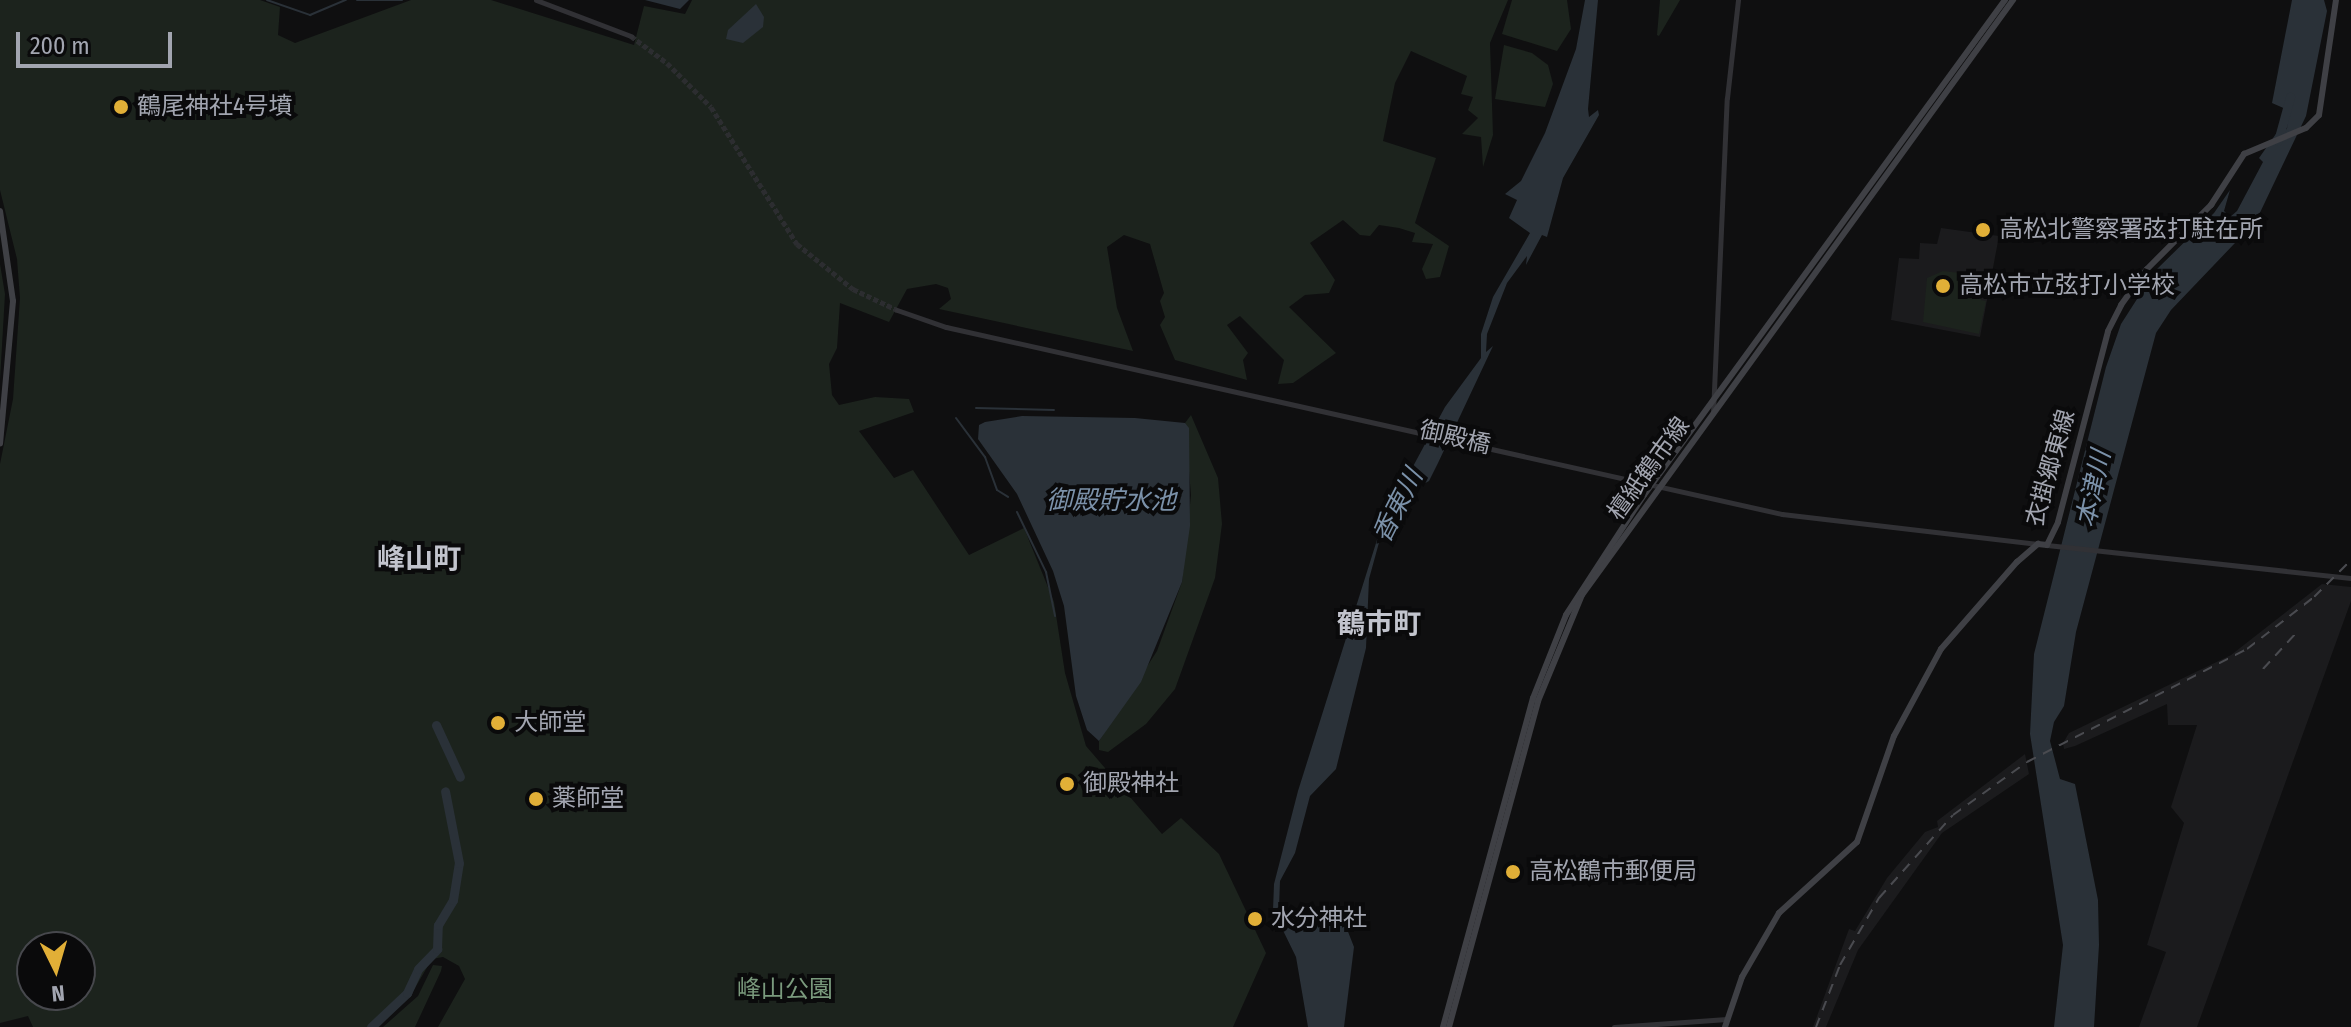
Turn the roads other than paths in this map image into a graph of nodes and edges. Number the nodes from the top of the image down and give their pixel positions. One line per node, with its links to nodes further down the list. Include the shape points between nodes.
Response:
1 (536, 0): 6 (street)
2 (1738, 0): 9 (street, via 1726,103)
3 (2005, 0): 9 (main road, 檀紙鶴市線)
4 (2013, 0): 10 (main road, 檀紙鶴市線)
5 (2336, 0): 14 (main road, 衣掛郷東線, via 2323,101 2306,128 2250,149 2200,218 2147,269 2116,316)
6 (631, 36)
7 (0, 211): 11 (main road, via 13,301)
8 (897, 310): 12 (street, 御殿橋, via 946,327)
9 (1714, 401): 10 (street); 12 (main road, 檀紙鶴市線)
10 (1713, 413): 12 (main road, 檀紙鶴市線)
11 (0, 443)
12 (1657, 484): 13 (street, 御殿橋, via 1797,517); 17 (main road, 檀紙鶴市線, via 1596,572 1553,656)
13 (2038, 544): 14 (main road, 衣掛郷東線); 16 (main road, 衣掛郷東線, via 1941,649 1894,736 1857,842 1779,913 1742,977)
14 (2047, 545): 15 (street)
15 (2351, 578)
16 (1726, 1023): 18 (street)
17 (1446, 1027)
18 (1614, 1027)

